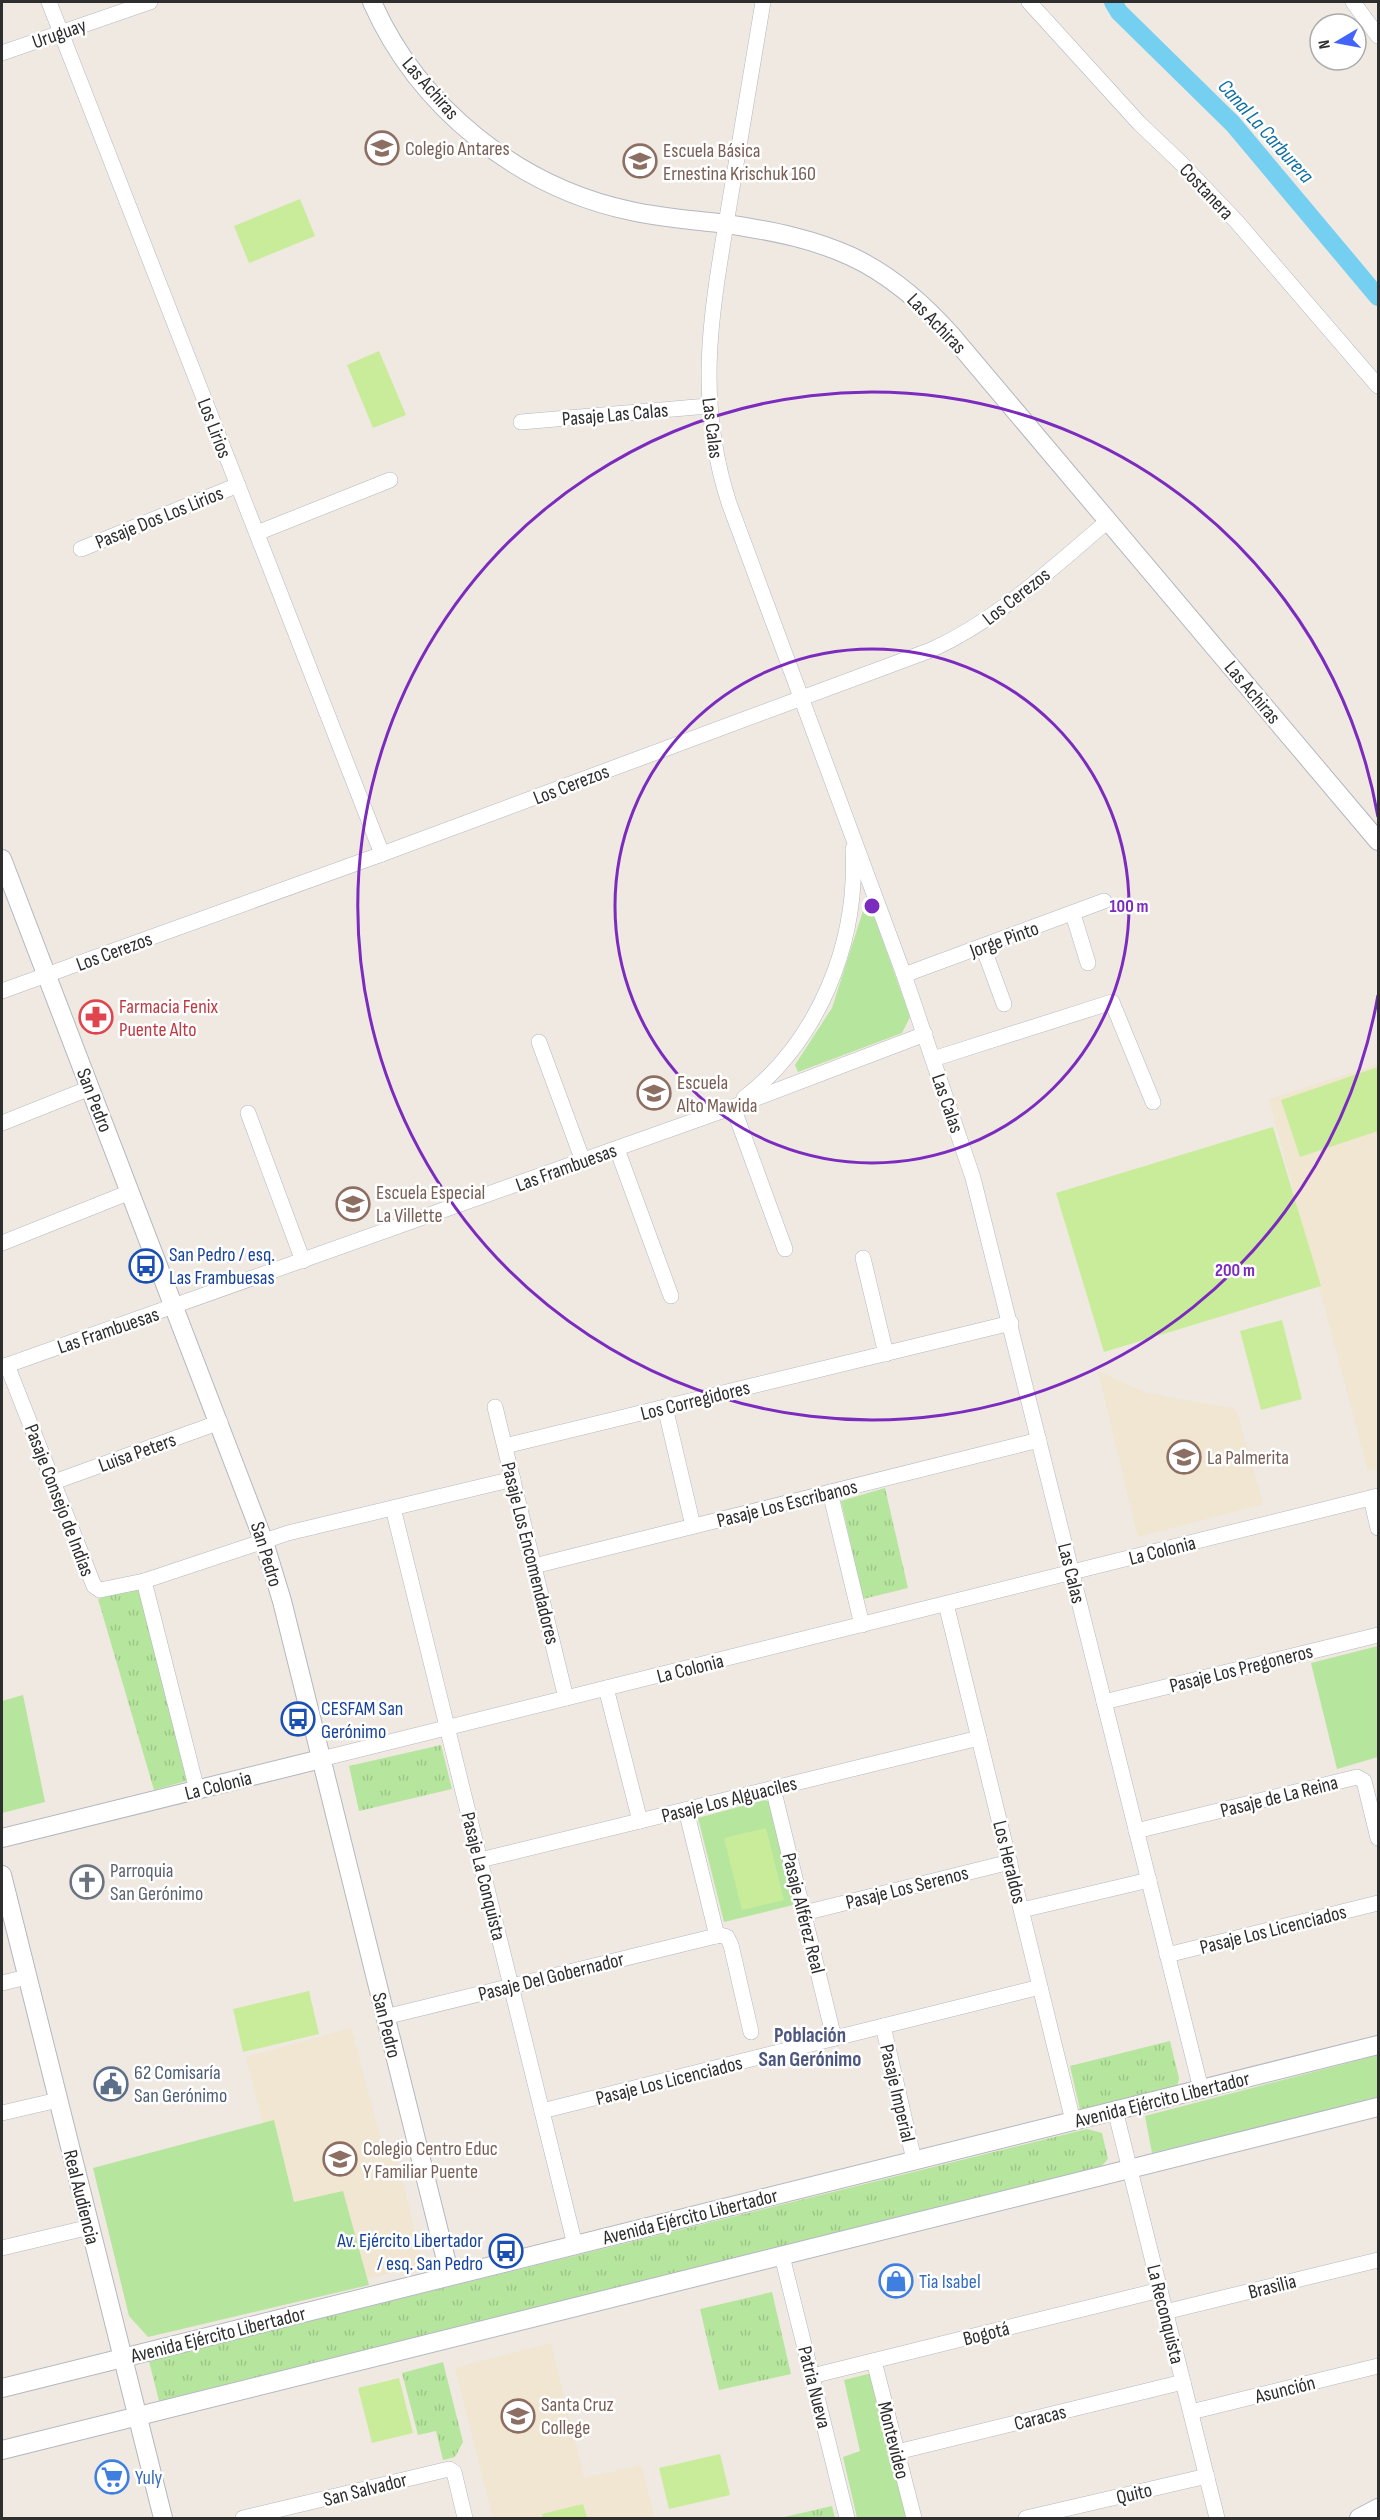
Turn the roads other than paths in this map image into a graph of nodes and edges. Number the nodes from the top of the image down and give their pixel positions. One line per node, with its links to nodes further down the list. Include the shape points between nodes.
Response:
1 (49, 2): 7 (street, Los Lirios)
2 (150, 2): 7 (street, Uruguay)
3 (372, 2): 10 (street, Las Achiras, via 395,44 427,88 460,123 514,164 562,190 610,206)
4 (763, 2): 10 (street, Las Calas)
5 (1029, 2): 11 (street, Costanera, via 1236,222)
6 (1353, 2): 8 (street)
7 (61, 33): 9 (street, Uruguay); 15 (street, Los Lirios)
8 (1378, 36)
9 (2, 53)
10 (726, 224): 12 (street, Las Calas, via 711,321); 16 (street, Las Achiras, via 808,239 833,248 868,264 908,291 952,336)
11 (1378, 386)
12 (708, 406): 13 (street, Pasaje Las Calas); 19 (street, Las Calas, via 721,480)
13 (521, 422)
14 (390, 480): 17 (street)
15 (238, 485): 17 (street, Los Lirios); 18 (street, Pasaje Dos Los Lirios)
16 (1109, 520): 19 (street, Los Cerezos, via 1021,595 970,631 931,650); 21 (street, Las Achiras)
17 (256, 533): 22 (street, Los Lirios)
18 (81, 549)
19 (800, 698): 20 (street, Las Calas); 22 (street, Los Cerezos)
20 (852, 835): 29 (street, Las Calas); 37 (street, Las Calas, via 850,915 828,991 791,1050 754,1091)
21 (1378, 841)
22 (382, 854): 28 (street, Los Cerezos)
23 (2, 859): 28 (street, San Pedro)
24 (1104, 901): 25 (street, Jorge Pinto)
25 (1073, 914): 26 (street, Jorge Pinto); 27 (street)
26 (983, 947): 29 (street, Jorge Pinto); 31 (street)
27 (1088, 963)
28 (46, 975): 30 (street, Los Cerezos); 35 (street, San Pedro)
29 (904, 975): 32 (street, Las Calas)
30 (2, 991)
31 (1004, 1004)
32 (924, 1034): 34 (street, Las Calas); 37 (street, Las Frambuesas)
33 (539, 1042): 41 (street)
34 (933, 1059): 36 (street, Las Calas, via 1112,1002); 49 (street, Las Calas, via 973,1178)
35 (90, 1088): 39 (street); 42 (street, San Pedro)
36 (1153, 1102)
37 (732, 1107): 40 (street, Las Frambuesas); 44 (street)
38 (248, 1113): 46 (street)
39 (2, 1123)
40 (617, 1149): 41 (street, Las Frambuesas); 47 (street)
41 (583, 1161): 46 (street, Las Frambuesas)
42 (130, 1192): 43 (street); 48 (street, San Pedro)
43 (2, 1243)
44 (785, 1249)
45 (863, 1258): 50 (street)
46 (303, 1261): 48 (street, Las Frambuesas)
47 (671, 1296)
48 (175, 1307): 51 (street, Las Frambuesas); 54 (street, San Pedro)
49 (1011, 1323): 50 (street, Los Corregidores); 55 (street, Las Calas)
50 (886, 1354): 53 (street, Los Corregidores)
51 (4, 1366): 58 (street, Pasaje Consejo de Indias)
52 (495, 1407): 56 (street, Pasaje Los Encomendadores)
53 (665, 1407): 56 (street, Los Corregidores); 62 (street)
54 (220, 1422): 58 (street, Luisa Peters); 64 (street, San Pedro)
55 (1039, 1440): 59 (street, Pasaje Los Escribanos); 66 (street, Las Calas)
56 (505, 1446): 57 (street, Pasaje Los Encomendadores)
57 (513, 1479): 61 (street); 65 (street, Pasaje Los Encomendadores)
58 (54, 1482): 67 (street, Pasaje Consejo de Indias, via 94,1586 110,1590)
59 (830, 1492): 62 (street, Pasaje Los Escribanos); 69 (street)
60 (1375, 1497): 63 (street); 66 (street, La Colonia)
61 (393, 1508): 64 (street); 74 (street, Pasaje La Conquista)
62 (693, 1526): 65 (street, Pasaje Los Escribanos)
63 (1378, 1528)
64 (264, 1542): 67 (street); 76 (street, San Pedro)
65 (534, 1566): 72 (street, Pasaje Los Encomendadores)
66 (1072, 1573): 68 (street, La Colonia); 73 (street, Las Calas)
67 (144, 1581): 78 (street)
68 (946, 1604): 69 (street, La Colonia); 75 (street, Los Heraldos)
69 (862, 1624): 71 (street, La Colonia)
70 (1378, 1635): 73 (street, Pasaje Los Pregoneros)
71 (606, 1688): 72 (street, La Colonia); 80 (street)
72 (566, 1698): 74 (street, La Colonia)
73 (1104, 1702): 81 (street, Las Calas)
74 (447, 1728): 76 (street, La Colonia); 84 (street, Pasaje La Conquista)
75 (979, 1738): 77 (street, Pasaje Los Alguaciles); 85 (street, Los Heraldos)
76 (321, 1760): 78 (street, La Colonia); 97 (street, San Pedro)
77 (773, 1788): 79 (street, Pasaje Los Alguaciles); 90 (street, Pasaje Alférez Real)
78 (197, 1790): 82 (street, La Colonia)
79 (686, 1810): 80 (street, Pasaje Los Alguaciles); 91 (street)
80 (640, 1821): 84 (street, Pasaje Los Alguaciles)
81 (1136, 1831): 83 (street, Pasaje de La Reina, via 1357,1777 1364,1781); 87 (street, Las Calas)
82 (2, 1838)
83 (1378, 1838)
84 (480, 1860): 95 (street, Pasaje La Conquista)
85 (1010, 1862): 89 (street, Los Heraldos); 90 (street, Pasaje Los Serenos)
86 (2, 1875): 93 (street, Real Audiencia)
87 (1149, 1880): 89 (street); 92 (street, Las Calas)
88 (1378, 1903): 92 (street, Pasaje Los Licenciados)
89 (1022, 1910): 96 (street, Los Heraldos)
90 (804, 1913): 100 (street, Pasaje Alférez Real)
91 (717, 1936): 95 (street, Pasaje Del Gobernador); 99 (street, via 727,1937 731,1945)
92 (1167, 1955): 102 (street, Las Calas)
93 (27, 1977): 94 (street); 103 (street, Real Audiencia)
94 (2, 1983)
95 (511, 1986): 97 (street, Pasaje Del Gobernador); 106 (street, Pasaje La Conquista)
96 (1040, 1987): 98 (street, Pasaje Los Licenciados); 108 (street, Los Heraldos)
97 (385, 2017): 116 (street, San Pedro)
98 (883, 2026): 100 (street, Pasaje Los Licenciados); 109 (street, Pasaje Imperial)
99 (752, 2032)
100 (834, 2038): 106 (street, Pasaje Los Licenciados)
101 (1378, 2045): 102 (street, Avenida Ejército Libertador)
102 (1201, 2089): 105 (street, Avenida Ejército Libertador)
103 (58, 2100): 107 (street); 111 (street, Real Audiencia)
104 (1378, 2107): 110 (street)
105 (1115, 2110): 108 (street, Avenida Ejército Libertador); 110 (street, La Reconquista)
106 (542, 2111): 112 (street, Pasaje La Conquista)
107 (2, 2114)
108 (1073, 2121): 109 (street, Avenida Ejército Libertador)
109 (914, 2160): 112 (street, Avenida Ejército Libertador)
110 (1130, 2169): 114 (street); 117 (street, La Reconquista)
111 (90, 2227): 113 (street); 119 (street, Real Audiencia)
112 (574, 2245): 116 (street, Avenida Ejército Libertador)
113 (2, 2248)
114 (782, 2256): 122 (street, Patria Nueva); 126 (street)
115 (1378, 2260): 118 (street, Brasilia)
116 (450, 2276): 119 (street, Avenida Ejército Libertador)
117 (1160, 2290): 118 (street, La Reconquista); 120 (street, Bogotá)
118 (1165, 2312): 123 (street, La Reconquista)
119 (122, 2358): 124 (street, Avenida Ejército Libertador); 126 (street, Real Audiencia)
120 (874, 2361): 122 (street, Bogotá); 128 (street, Montevideo)
121 (1378, 2366): 125 (street, Asunción)
122 (812, 2376): 134 (street, Patria Nueva)
123 (1183, 2382): 125 (street, La Reconquista); 128 (street, Caracas)
124 (2, 2388)
125 (1191, 2412): 129 (street, La Reconquista)
126 (137, 2417): 127 (street); 131 (street, Real Audiencia)
127 (2, 2450)
128 (897, 2452): 135 (street, Montevideo)
129 (1207, 2475): 136 (street, Quito); 137 (street, La Reconquista)
130 (1378, 2508): 138 (street)
131 (162, 2518)
132 (243, 2518): 133 (street, San Salvador, via 446,2469 452,2470)
133 (465, 2518)
134 (847, 2518)
135 (914, 2518)
136 (1026, 2518)
137 (1217, 2518)
138 (1359, 2518)

